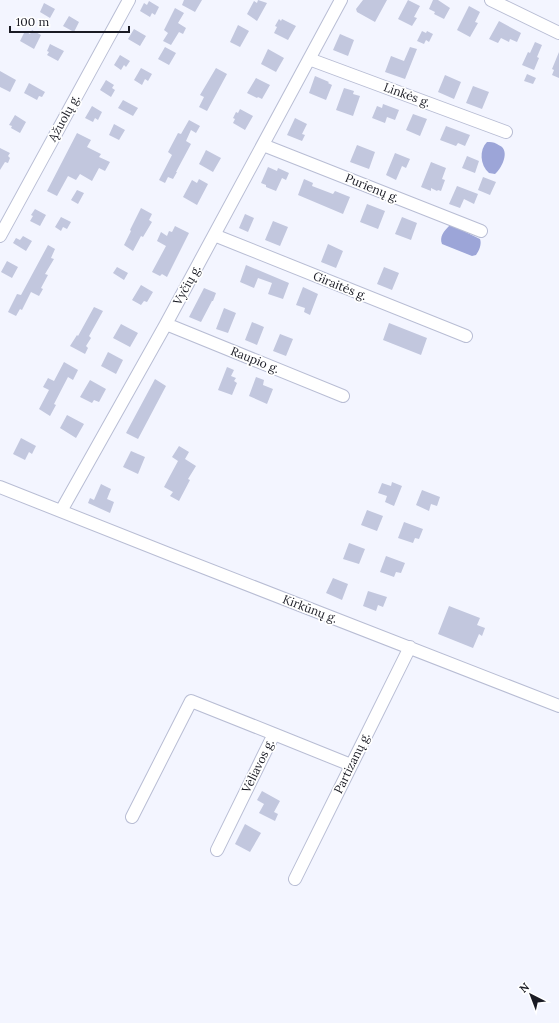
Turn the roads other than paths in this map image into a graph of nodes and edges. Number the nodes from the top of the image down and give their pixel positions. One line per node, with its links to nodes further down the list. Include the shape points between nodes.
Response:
1 (129, 0): 9 (street, Ąžuolų g.)
2 (341, 0): 5 (street, Vyčių g.)
3 (491, 0): 4 (street)
4 (559, 33)
5 (309, 59): 6 (street, Linkės g.); 7 (street, Vyčių g.)
6 (506, 132)
7 (263, 145): 8 (street, Purienų g.); 10 (street, Vyčių g.)
8 (481, 231)
9 (0, 236)
10 (214, 236): 11 (street, Vyčių g.); 12 (street, Giraitės g.)
11 (166, 324): 13 (street, Raupio g.); 15 (street, Vyčių g.)
12 (466, 336)
13 (344, 396)
14 (0, 486): 15 (street)
15 (61, 511): 16 (street, Kirkūnų g.)
16 (410, 648): 17 (street, Kirkūnų g.); 19 (street, Partizanų g.)
17 (559, 706)
18 (274, 734): 19 (street, Vėliavos g.); 20 (street, via 191,701); 21 (street, Vėliavos g.)
19 (351, 765): 22 (street, Partizanų g.)
20 (132, 817)
21 (217, 850)
22 (295, 879)

